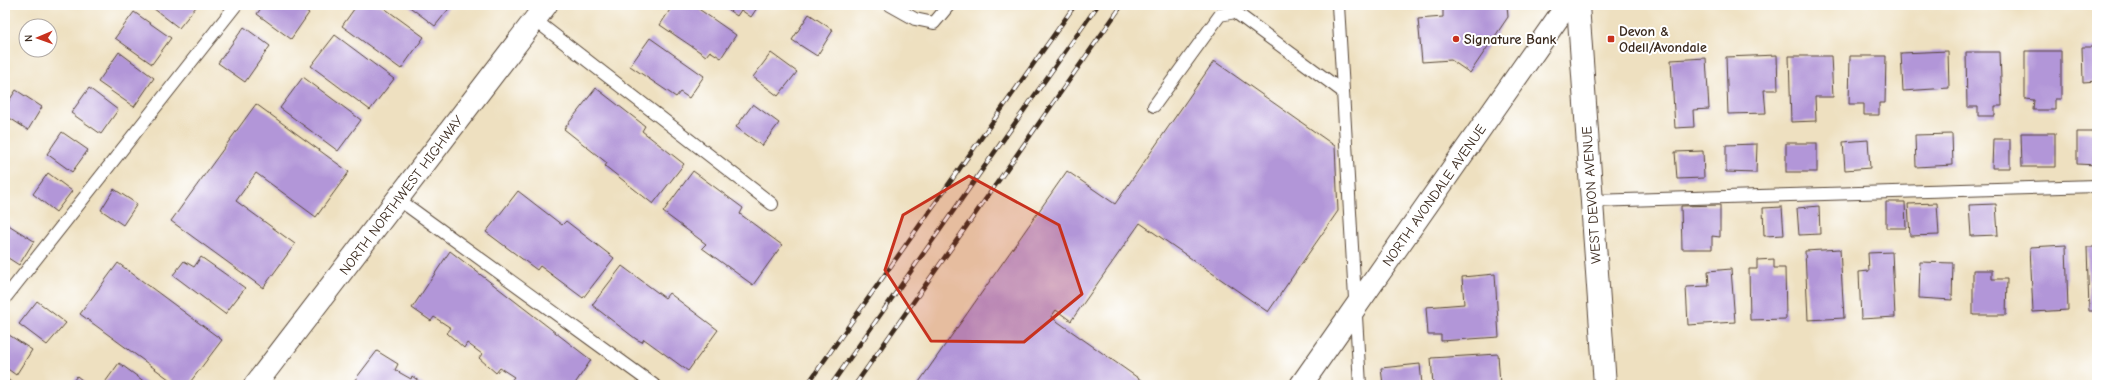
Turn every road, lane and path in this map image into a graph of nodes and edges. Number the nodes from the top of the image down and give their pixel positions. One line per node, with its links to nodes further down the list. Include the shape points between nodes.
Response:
1 (236, 5): 14 (lane)
2 (890, 5): 3 (lane, via 915,19 934,23)
3 (949, 5)
4 (1338, 5): 8 (lane)
5 (1567, 5): 15 (street, NORTH AVONDALE AVENUE)
6 (1578, 5): 12 (street, WEST DEVON AVENUE)
7 (540, 12): 11 (street, NORTH NORTHWEST HIGHWAY); 13 (lane)
8 (1342, 91): 9 (lane, via 1235,12 1220,15); 15 (lane)
9 (1154, 106)
10 (2097, 186): 12 (lane)
11 (398, 199): 16 (street, NORTH NORTHWEST HIGHWAY); 17 (lane)
12 (1591, 201): 20 (street, WEST DEVON AVENUE)
13 (772, 204)
14 (5, 298)
15 (1354, 309): 18 (street, NORTH AVONDALE AVENUE); 19 (lane)
16 (255, 385)
17 (654, 385)
18 (1301, 385)
19 (1360, 385)
20 (1605, 385)

